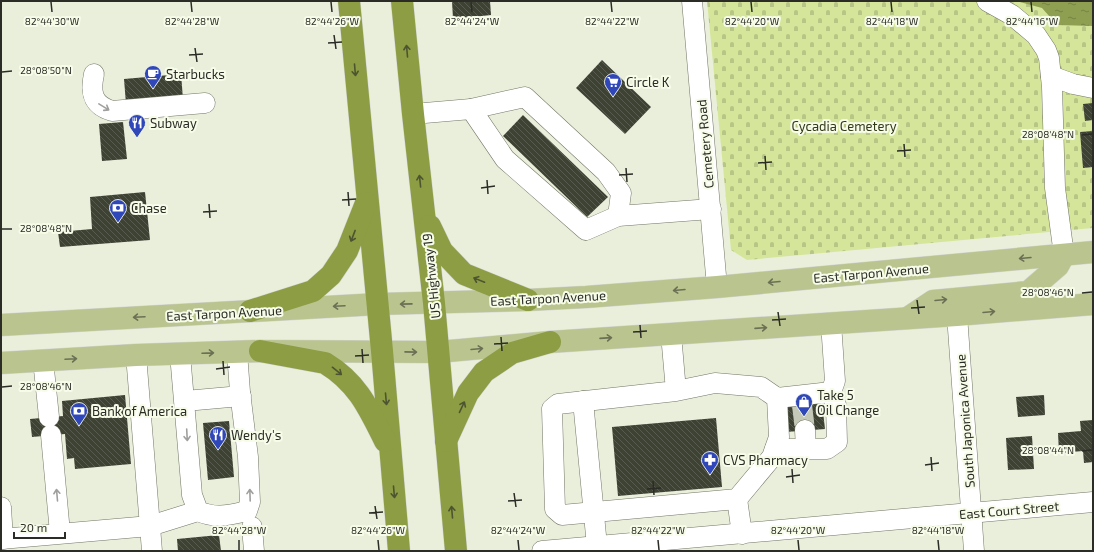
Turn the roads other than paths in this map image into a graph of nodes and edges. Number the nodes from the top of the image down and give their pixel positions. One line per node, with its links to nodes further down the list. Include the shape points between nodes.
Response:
1 (349, 1): 11 (highway, one-way to 11)
2 (402, 1): 10 (highway, US Highway 19, one-way to 2)
3 (692, 1): 12 (street, Cemetery Road)
4 (987, 1): 6 (street, via 1012,15 1036,35 1049,58)
5 (94, 74): 8 (street, one-way to 8, via 92,82 95,100 102,107 112,111)
6 (1051, 76): 7 (street); 16 (street, via 1055,188)
7 (1093, 88)
8 (205, 103)
9 (471, 109): 10 (street); 14 (street, via 505,160 586,230); 14 (street, via 525,97 606,172 621,193)
10 (413, 114): 13 (highway, US Highway 19, one-way to 10)
11 (367, 200): 20 (highway); 22 (highway, one-way to 22, via 347,251 331,275 313,291)
12 (711, 209): 14 (street); 17 (street, Cemetery Road)
13 (424, 214): 18 (highway, one-way to 13, via 464,274 442,251); 19 (highway, US Highway 19)
14 (618, 216)
15 (1093, 252): 16 (main road, East Tarpon Avenue)
16 (1064, 255): 17 (main road, East Tarpon Avenue, one-way to 17); 24 (main road, one-way to 16, via 933,301 1028,292 1058,266)
17 (717, 287): 18 (main road, East Tarpon Avenue, one-way to 18)
18 (528, 300): 19 (main road, East Tarpon Avenue)
19 (434, 303): 20 (main road, East Tarpon Avenue, one-way to 20); 32 (highway, US Highway 19)
20 (378, 304): 22 (main road, East Tarpon Avenue, one-way to 22); 29 (highway)
21 (1093, 304): 23 (main road, one-way to 21)
22 (250, 311): 26 (main road, East Tarpon Avenue, one-way to 26)
23 (957, 315): 24 (main road); 51 (street, South Japonica Avenue)
24 (907, 318): 25 (main road)
25 (831, 323): 27 (main road, one-way to 25); 38 (street, via 834,381)
26 (1, 325)
27 (672, 334): 28 (main road, one-way to 27); 37 (street)
28 (550, 342): 32 (main road, one-way to 28); 43 (highway, one-way to 28, via 468,394 484,372 512,353)
29 (382, 351): 31 (main road); 32 (main road, one-way to 32); 45 (highway, one-way to 45)
30 (238, 352): 31 (main road); 33 (main road, one-way to 30); 39 (street)
31 (260, 352): 45 (highway, one-way to 45, via 325,363 334,368 360,394)
32 (438, 352): 43 (highway, US Highway 19)
33 (180, 354): 34 (main road); 42 (street)
34 (136, 355): 35 (main road, one-way to 34); 52 (street)
35 (43, 360): 36 (main road); 54 (street, one-way to 35)
36 (1, 363)
37 (676, 391): 40 (street, via 715,383 761,387); 41 (street)
38 (831, 392): 40 (street, via 802,400); 44 (street, via 836,405 837,442 827,449 806,440)
39 (241, 396): 42 (street); 49 (street, one-way to 39, via 209,515 226,516 247,511 249,506 248,456)
40 (777, 398): 44 (street, via 779,437)
41 (583, 401): 50 (street); 50 (street, via 558,404 552,409 555,509 562,515)
42 (185, 402): 49 (street, one-way to 49, via 192,495)
43 (446, 442): 61 (highway, US Highway 19, one-way to 43)
44 (775, 449): 46 (street, via 772,457)
45 (390, 453): 60 (highway, one-way to 60)
46 (736, 499): 50 (street); 55 (street)
47 (1093, 502): 51 (street, East Court Street)
48 (1, 507): 56 (street)
49 (198, 511): 52 (street)
50 (594, 512): 57 (street)
51 (971, 513): 55 (street, East Court Street); 63 (street, South Japonica Avenue)
52 (150, 526): 54 (street); 58 (street)
53 (252, 527): 59 (street)
54 (60, 534): 56 (street)
55 (742, 534): 57 (street, East Court Street)
56 (2, 539)
57 (597, 546): 62 (street, East Court Street)
58 (152, 551)
59 (254, 551)
60 (400, 551)
61 (456, 551)
62 (542, 551)
63 (974, 551)

